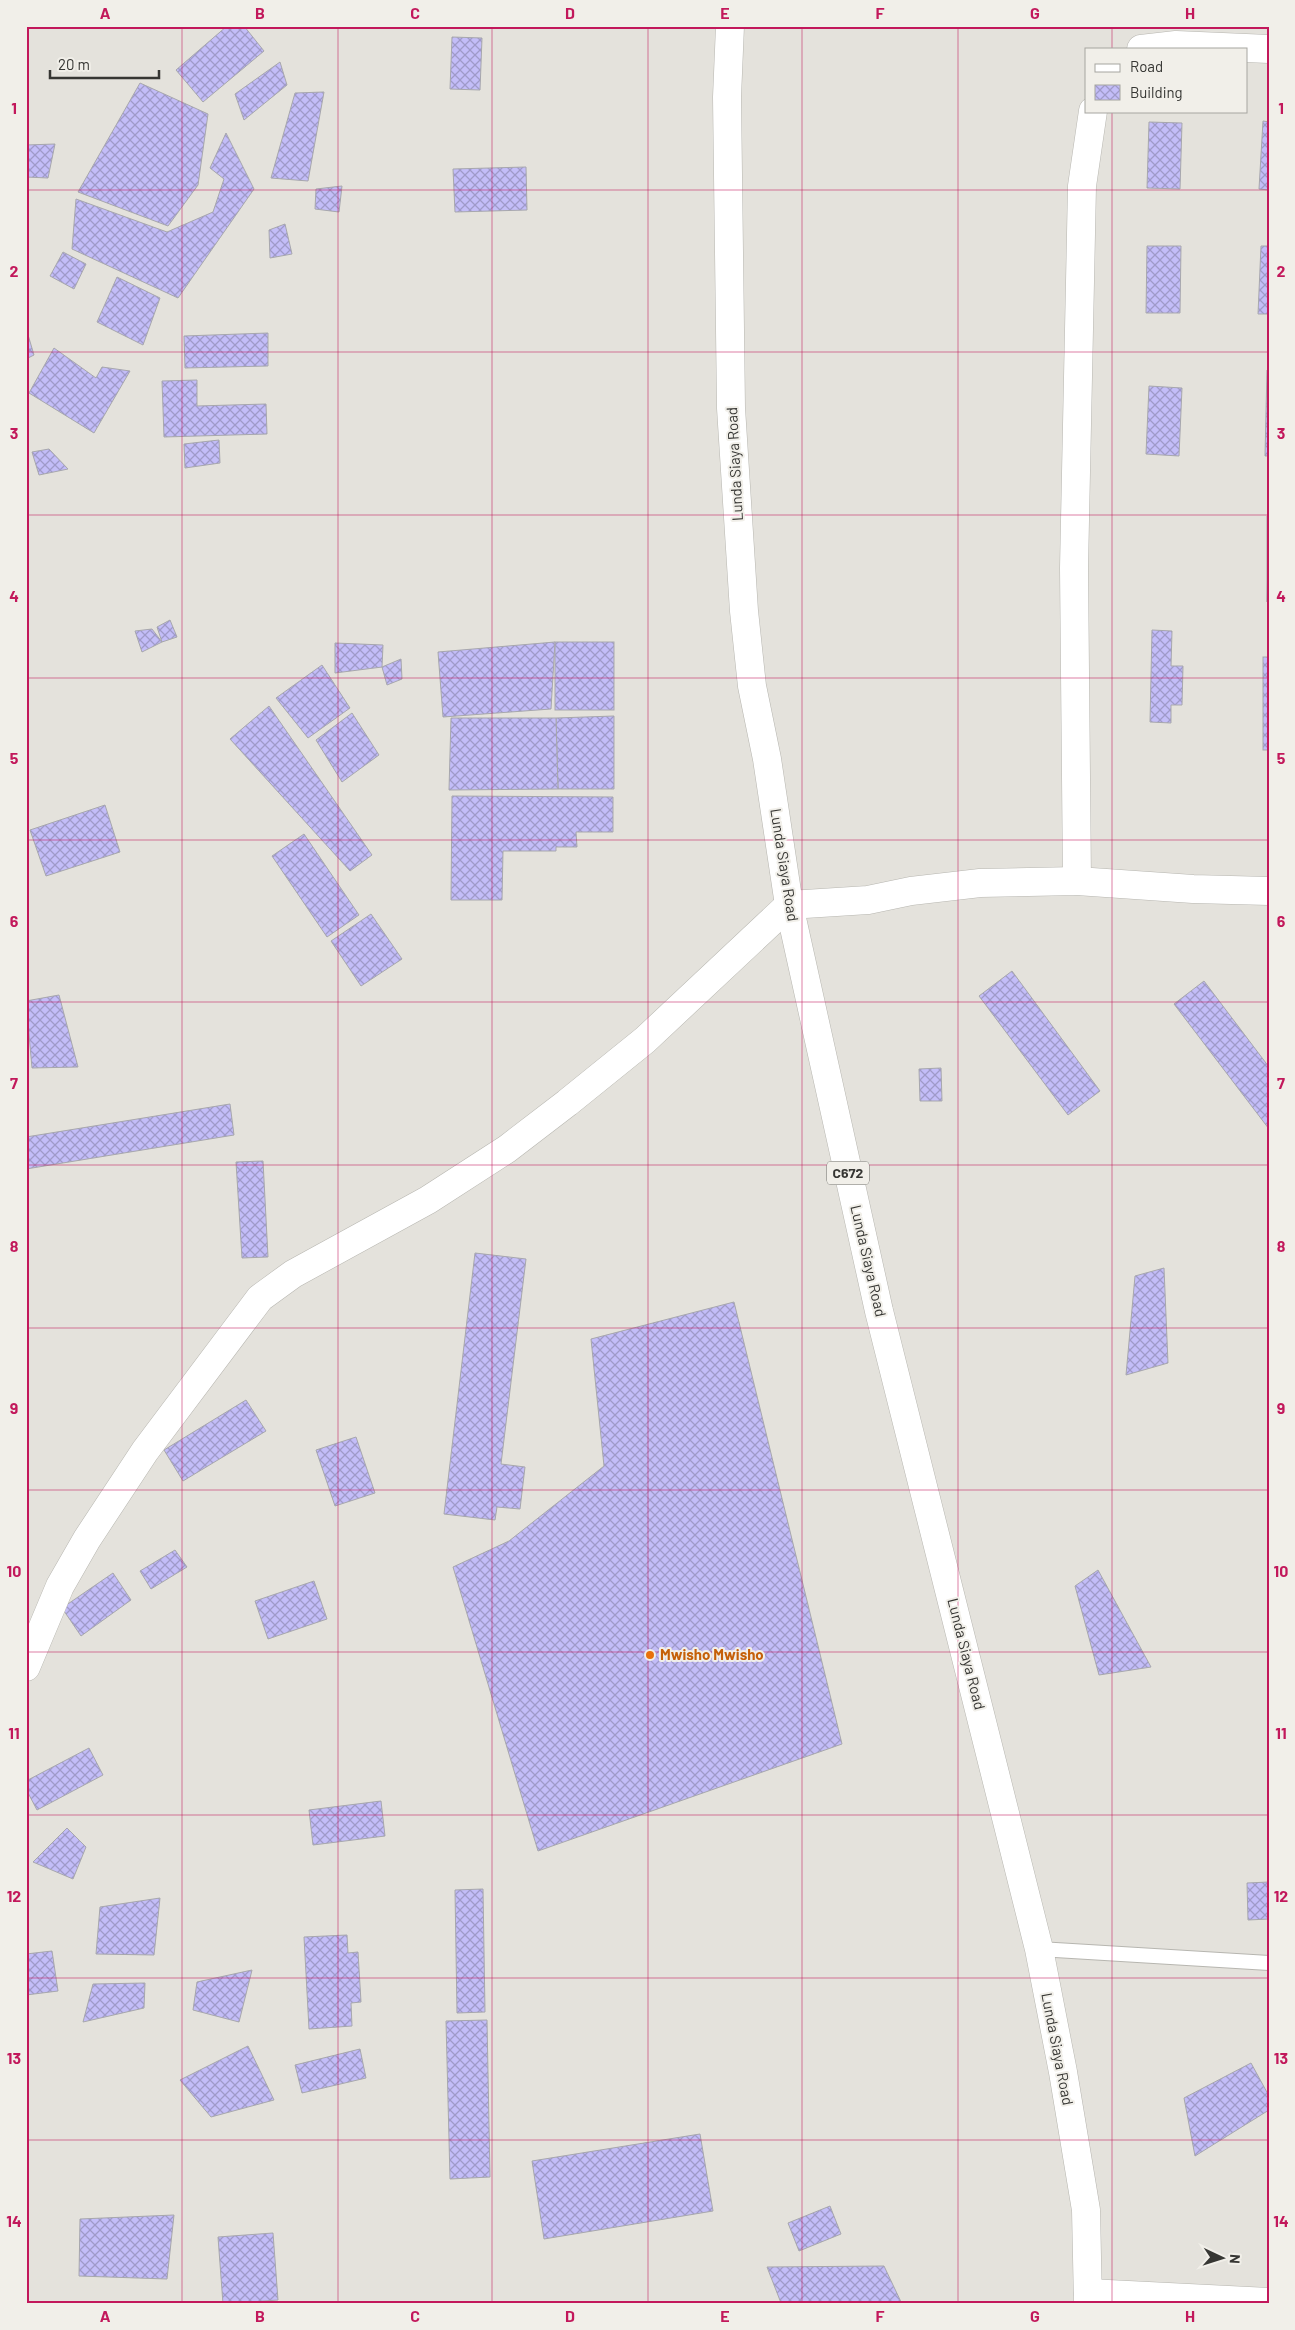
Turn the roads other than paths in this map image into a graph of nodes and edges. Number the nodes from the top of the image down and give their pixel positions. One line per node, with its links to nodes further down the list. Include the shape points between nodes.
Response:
1 (730, 26): 9 (main road, Lunda Siaya Road / C672, via 727,107 730,378 738,519 752,686 767,759)
2 (1150, 48): 3 (main road, via 1176,45)
3 (1246, 48)
4 (1248, 48): 5 (main road)
5 (1269, 49)
6 (1093, 112): 7 (main road, via 1082,186 1074,568)
7 (1076, 881): 8 (main road); 9 (main road, via 980,884 911,891 868,900)
8 (1269, 891)
9 (789, 905): 10 (main road, via 644,1040 567,1104 455,1184 294,1274 260,1298 145,1451 87,1539 60,1586); 11 (main road, Lunda Siaya Road / C672, via 879,1311)
10 (26, 1666)
11 (1039, 1949): 12 (lane); 13 (main road, Lunda Siaya Road / C672, via 1086,2210)
12 (1269, 1963)
13 (1088, 2299): 14 (main road)
14 (1269, 2302)

